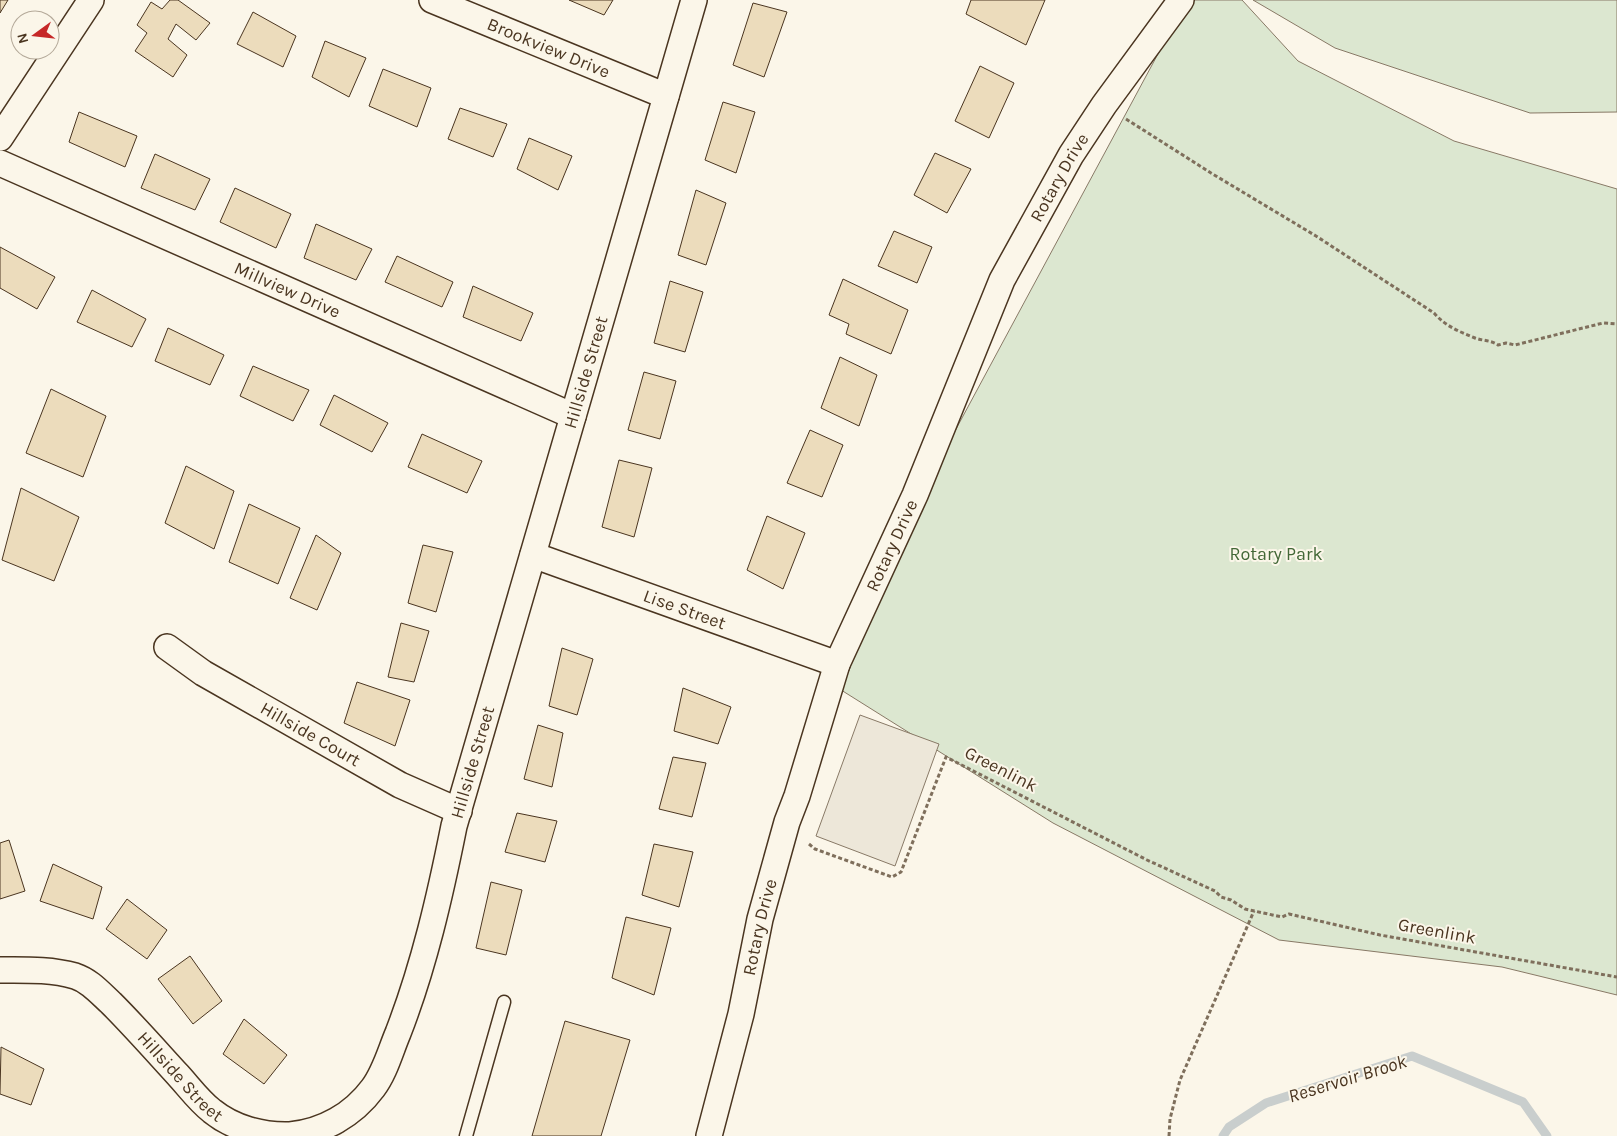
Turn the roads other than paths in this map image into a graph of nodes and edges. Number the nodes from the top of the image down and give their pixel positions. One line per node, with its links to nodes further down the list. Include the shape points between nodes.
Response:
1 (91, 0): 6 (street)
2 (432, 0): 5 (street, Brookview Drive)
3 (694, 0): 5 (street, Hillside Street)
4 (1181, 0): 11 (street, Rotary Drive, via 1064,166 1002,280 915,495)
5 (666, 96): 8 (street, Hillside Street)
6 (0, 138)
7 (0, 164): 8 (street, Millview Drive)
8 (573, 416): 9 (street, Hillside Street)
9 (533, 554): 11 (street, Lise Street); 12 (street, Hillside Street)
10 (167, 647): 12 (street, Hillside Court, via 203,673 400,785)
11 (837, 664): 16 (street, Rotary Drive, via 760,919 741,1014)
12 (458, 811): 13 (street, Hillside Street, via 423,958 383,1072 350,1112 312,1131 264,1134 223,1119 203,1104 89,982 63,973)
13 (0, 970)
14 (504, 1002): 15 (lane)
15 (466, 1136)
16 (708, 1136)

